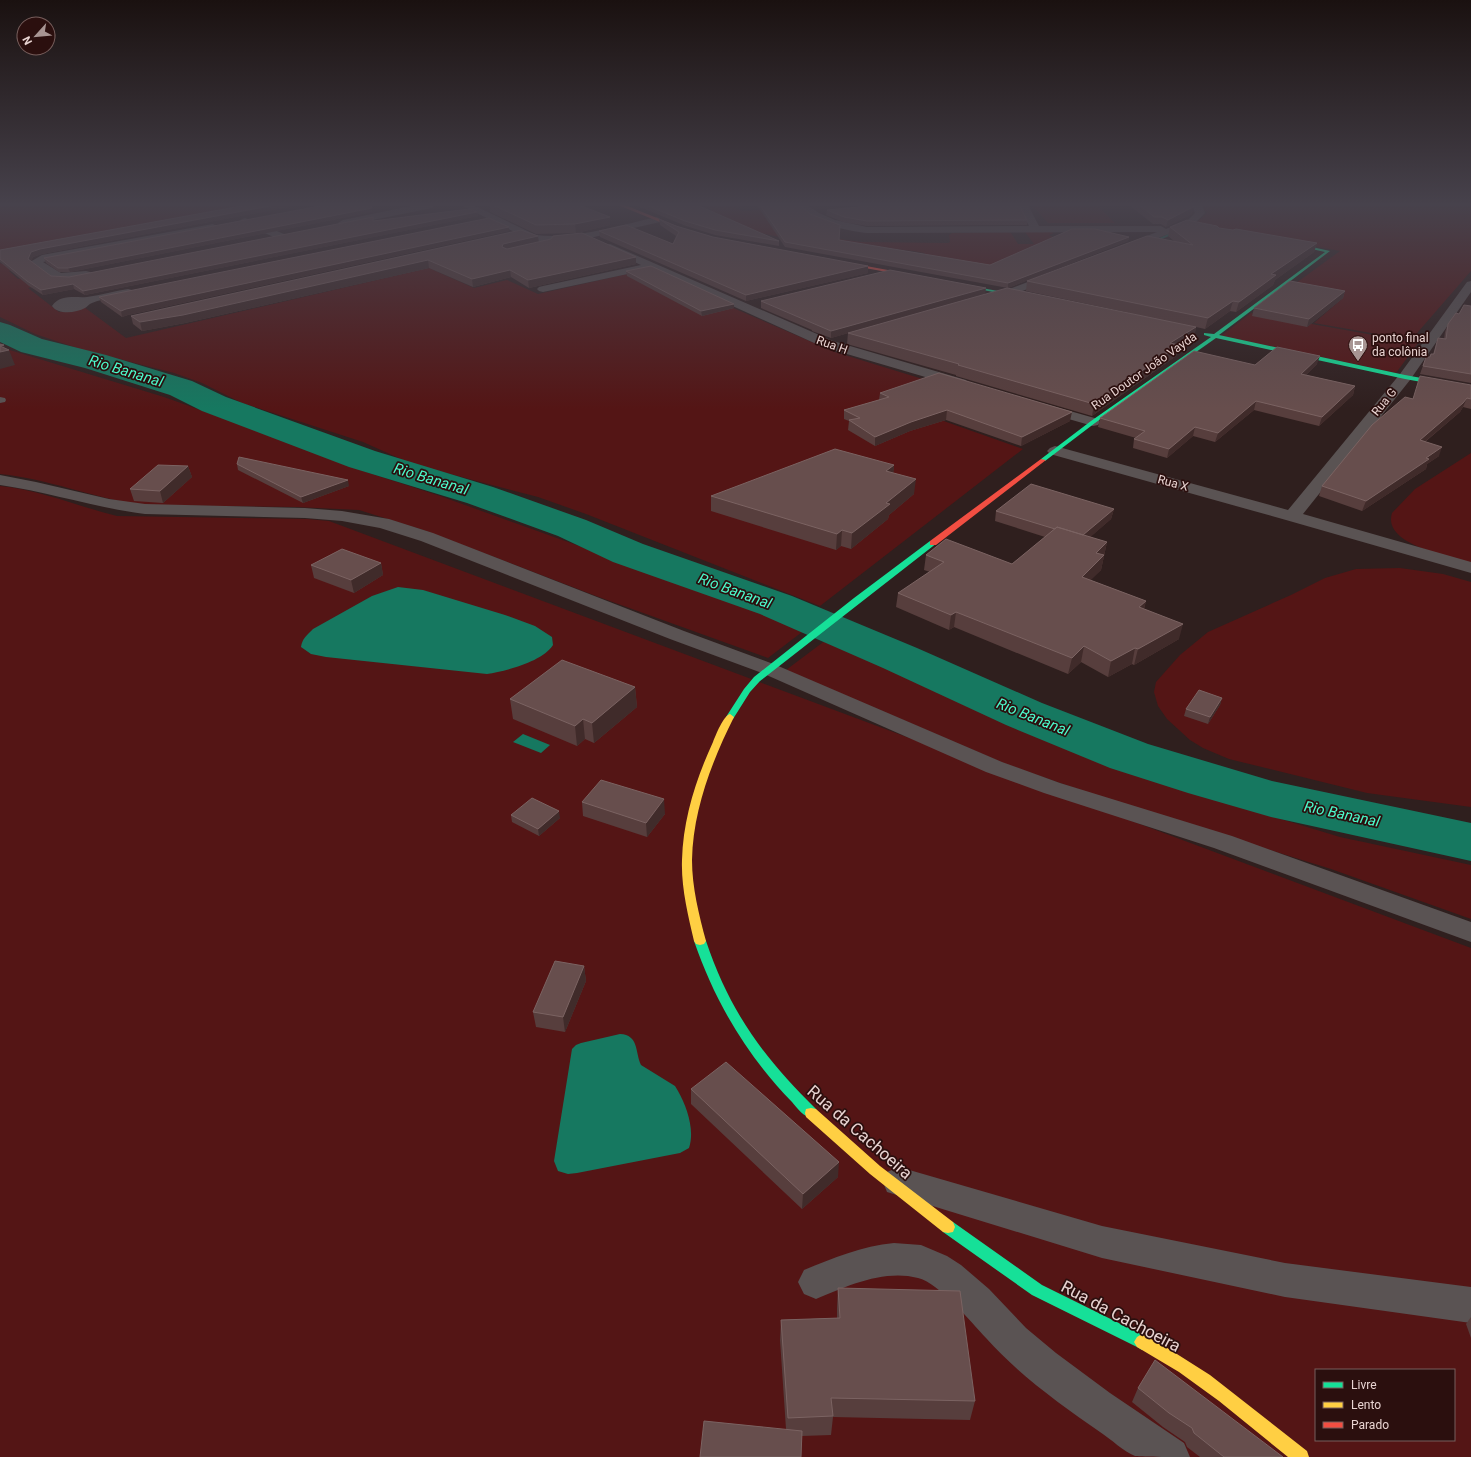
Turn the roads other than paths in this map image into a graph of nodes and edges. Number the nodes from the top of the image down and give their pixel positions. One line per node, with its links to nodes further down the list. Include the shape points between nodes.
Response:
1 (52, 273): 2 (street, via 59,278)
2 (91, 273)
3 (618, 273): 13 (street)
4 (666, 273): 20 (street, Rua H)
5 (886, 273): 9 (street)
6 (895, 273): 10 (street)
7 (1061, 273): 15 (street)
8 (1299, 273): 23 (street, Rua Doutor João Vayda)
9 (867, 278)
10 (922, 278)
11 (945, 282): 15 (street)
12 (1471, 284): 28 (street, Rua G)
13 (544, 289)
14 (139, 290): 17 (street)
15 (1008, 293): 16 (street); 19 (street)
16 (1035, 296): 21 (street)
17 (84, 301)
18 (767, 302): 20 (street)
19 (978, 302)
20 (744, 307): 25 (street, Rua H)
21 (994, 309)
22 (1199, 333): 23 (street)
23 (1215, 336): 28 (street); 32 (street, Rua Doutor João Vayda)
24 (851, 338): 25 (street)
25 (828, 344): 27 (street, Rua H)
26 (876, 345): 27 (street)
27 (853, 352): 29 (street, Rua H)
28 (1405, 377): 30 (street); 35 (street, Rua G)
29 (976, 388)
30 (1471, 389)
31 (1027, 403): 32 (street)
32 (1093, 422): 33 (street, Rua Doutor João Vayda)
33 (1055, 451): 35 (street, Rua X); 37 (street, Rua Doutor João Vayda)
34 (0, 480): 38 (street, via 42,487 126,508 323,514 383,523 427,537)
35 (1292, 516): 36 (street, Rua X)
36 (1471, 568)
37 (789, 652): 38 (street, Rua da Cachoeira)
38 (768, 669): 39 (street, via 994,767 1223,842); 40 (street, Rua da Cachoeira, via 746,690 736,706 704,778 692,816 687,850 691,904 701,945 716,987 735,1023 789,1091)
39 (1471, 932)
40 (883, 1177): 42 (street, via 1102,1242 1285,1280); 44 (street, Rua da Cachoeira, via 1026,1284 1158,1351 1228,1398)
41 (816, 1282): 43 (street, via 865,1263 896,1258 922,1262 941,1271 964,1290 1030,1356 1100,1409)
42 (1471, 1305)
43 (1170, 1457)
44 (1301, 1457)

